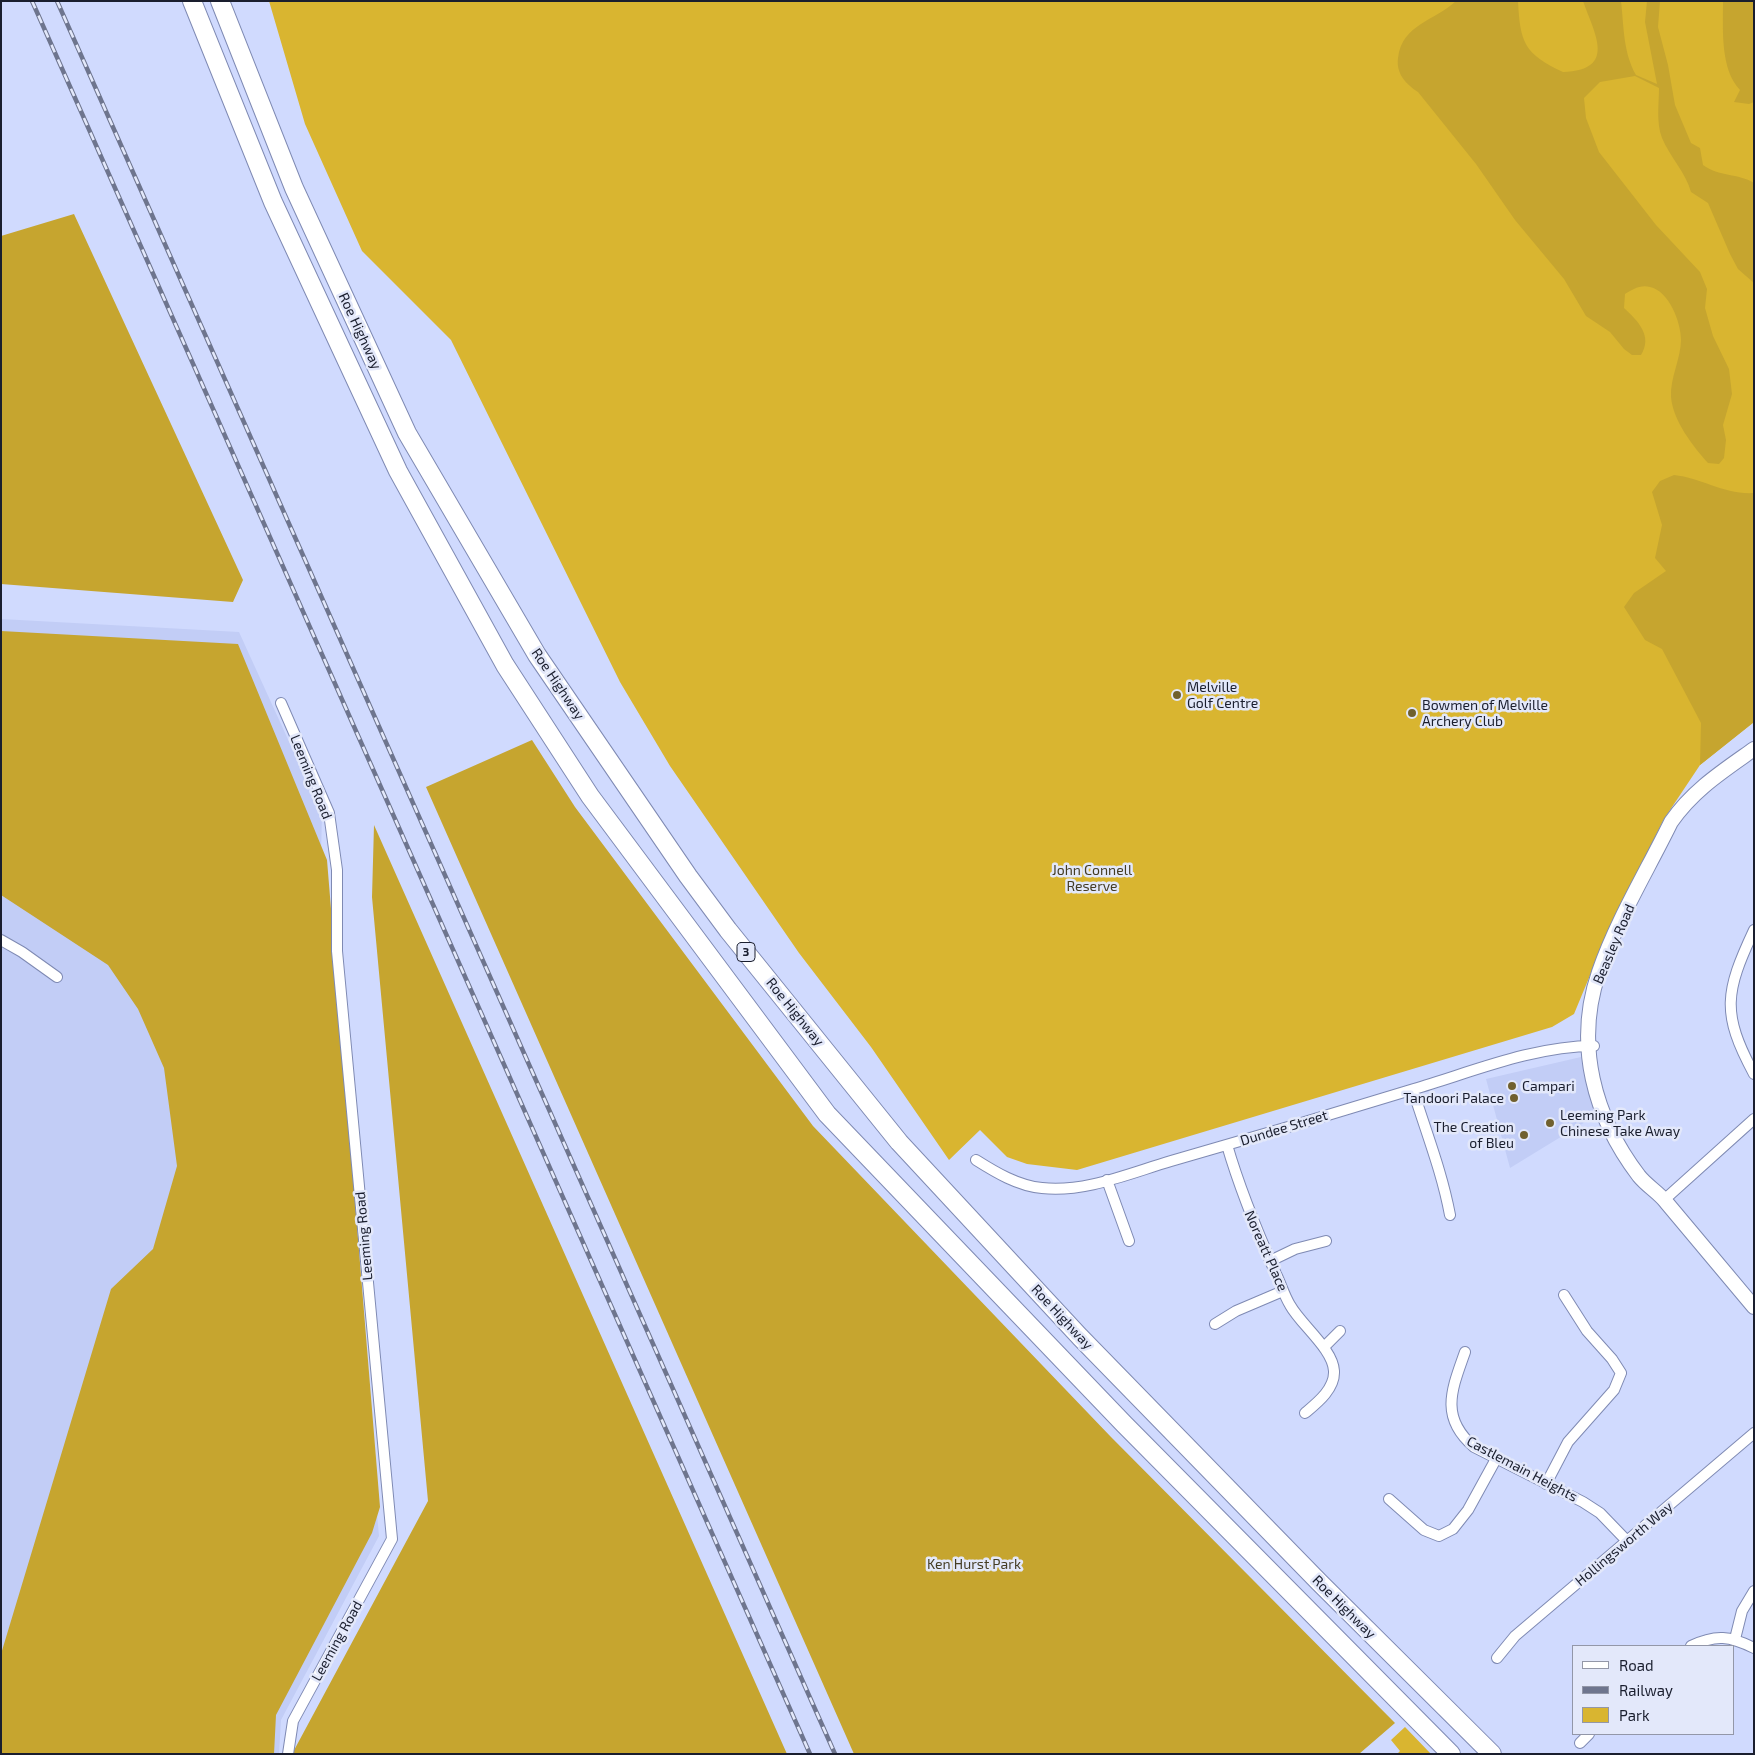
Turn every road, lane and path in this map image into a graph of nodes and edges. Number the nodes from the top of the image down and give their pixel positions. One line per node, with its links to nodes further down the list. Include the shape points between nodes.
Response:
1 (192, 1): 42 (highway, Roe Highway / 3, via 273,202 398,471 505,666 590,796 827,1114 1124,1424)
2 (220, 1): 43 (highway, Roe Highway / 3, via 294,188 407,433 537,655 688,876 899,1142 1080,1337 1318,1582)
3 (281, 704): 41 (street, Leeming Road, via 329,813 337,870 337,951 392,1539 293,1720)
4 (1754, 749): 9 (main road, Beasley Road, via 1700,788 1671,822 1609,947 1599,974 1589,1015)
5 (1754, 758): 9 (main road, Beasley Road, via 1692,805 1677,826 1611,961 1600,996)
6 (1754, 930): 10 (street, via 1735,973 1731,1012 1734,1033)
7 (1, 940): 8 (street)
8 (57, 977)
9 (1591, 1046): 11 (street, Dundee Street, via 1545,1051); 16 (main road, Beasley Road, via 1607,1108 1621,1137)
10 (1754, 1074)
11 (1413, 1090): 13 (street, Dundee Street); 17 (street, via 1444,1181)
12 (1754, 1119): 16 (street)
13 (1227, 1145): 15 (street, Dundee Street); 20 (street, Noreatt Place, via 1248,1213)
14 (976, 1160): 15 (street, Dundee Street, via 996,1173 1039,1188 1062,1189)
15 (1107, 1180): 18 (street)
16 (1661, 1197): 23 (main road, Beasley Road)
17 (1450, 1215)
18 (1129, 1241)
19 (1326, 1241): 20 (street, via 1295,1249)
20 (1270, 1261): 21 (street, Noreatt Place)
21 (1283, 1291): 24 (street, via 1236,1311); 26 (street, Noreatt Place, via 1302,1323)
22 (1564, 1296): 31 (street, via 1621,1373 1614,1390 1568,1442)
23 (1752, 1302)
24 (1215, 1324)
25 (1340, 1331): 26 (street)
26 (1324, 1347): 28 (street, Noreatt Place, via 1335,1372 1331,1385)
27 (1465, 1352): 30 (street, Castlemain Heights, via 1452,1389 1453,1419 1462,1437)
28 (1304, 1413)
29 (1754, 1433): 33 (street, Hollingsworth Way)
30 (1496, 1459): 31 (street, Castlemain Heights); 32 (street, via 1468,1510 1453,1529 1439,1536 1424,1530)
31 (1546, 1484): 33 (street, Castlemain Heights, via 1600,1513)
32 (1389, 1499)
33 (1627, 1541): 38 (street, Hollingsworth Way, via 1515,1636)
34 (1754, 1591): 35 (street, via 1742,1611)
35 (1735, 1639): 36 (street, via 1713,1638); 37 (street)
36 (1694, 1645)
37 (1754, 1648)
38 (1497, 1658)
39 (1588, 1735): 40 (street)
40 (1580, 1743)
41 (288, 1754)
42 (1451, 1754)
43 (1492, 1754)

